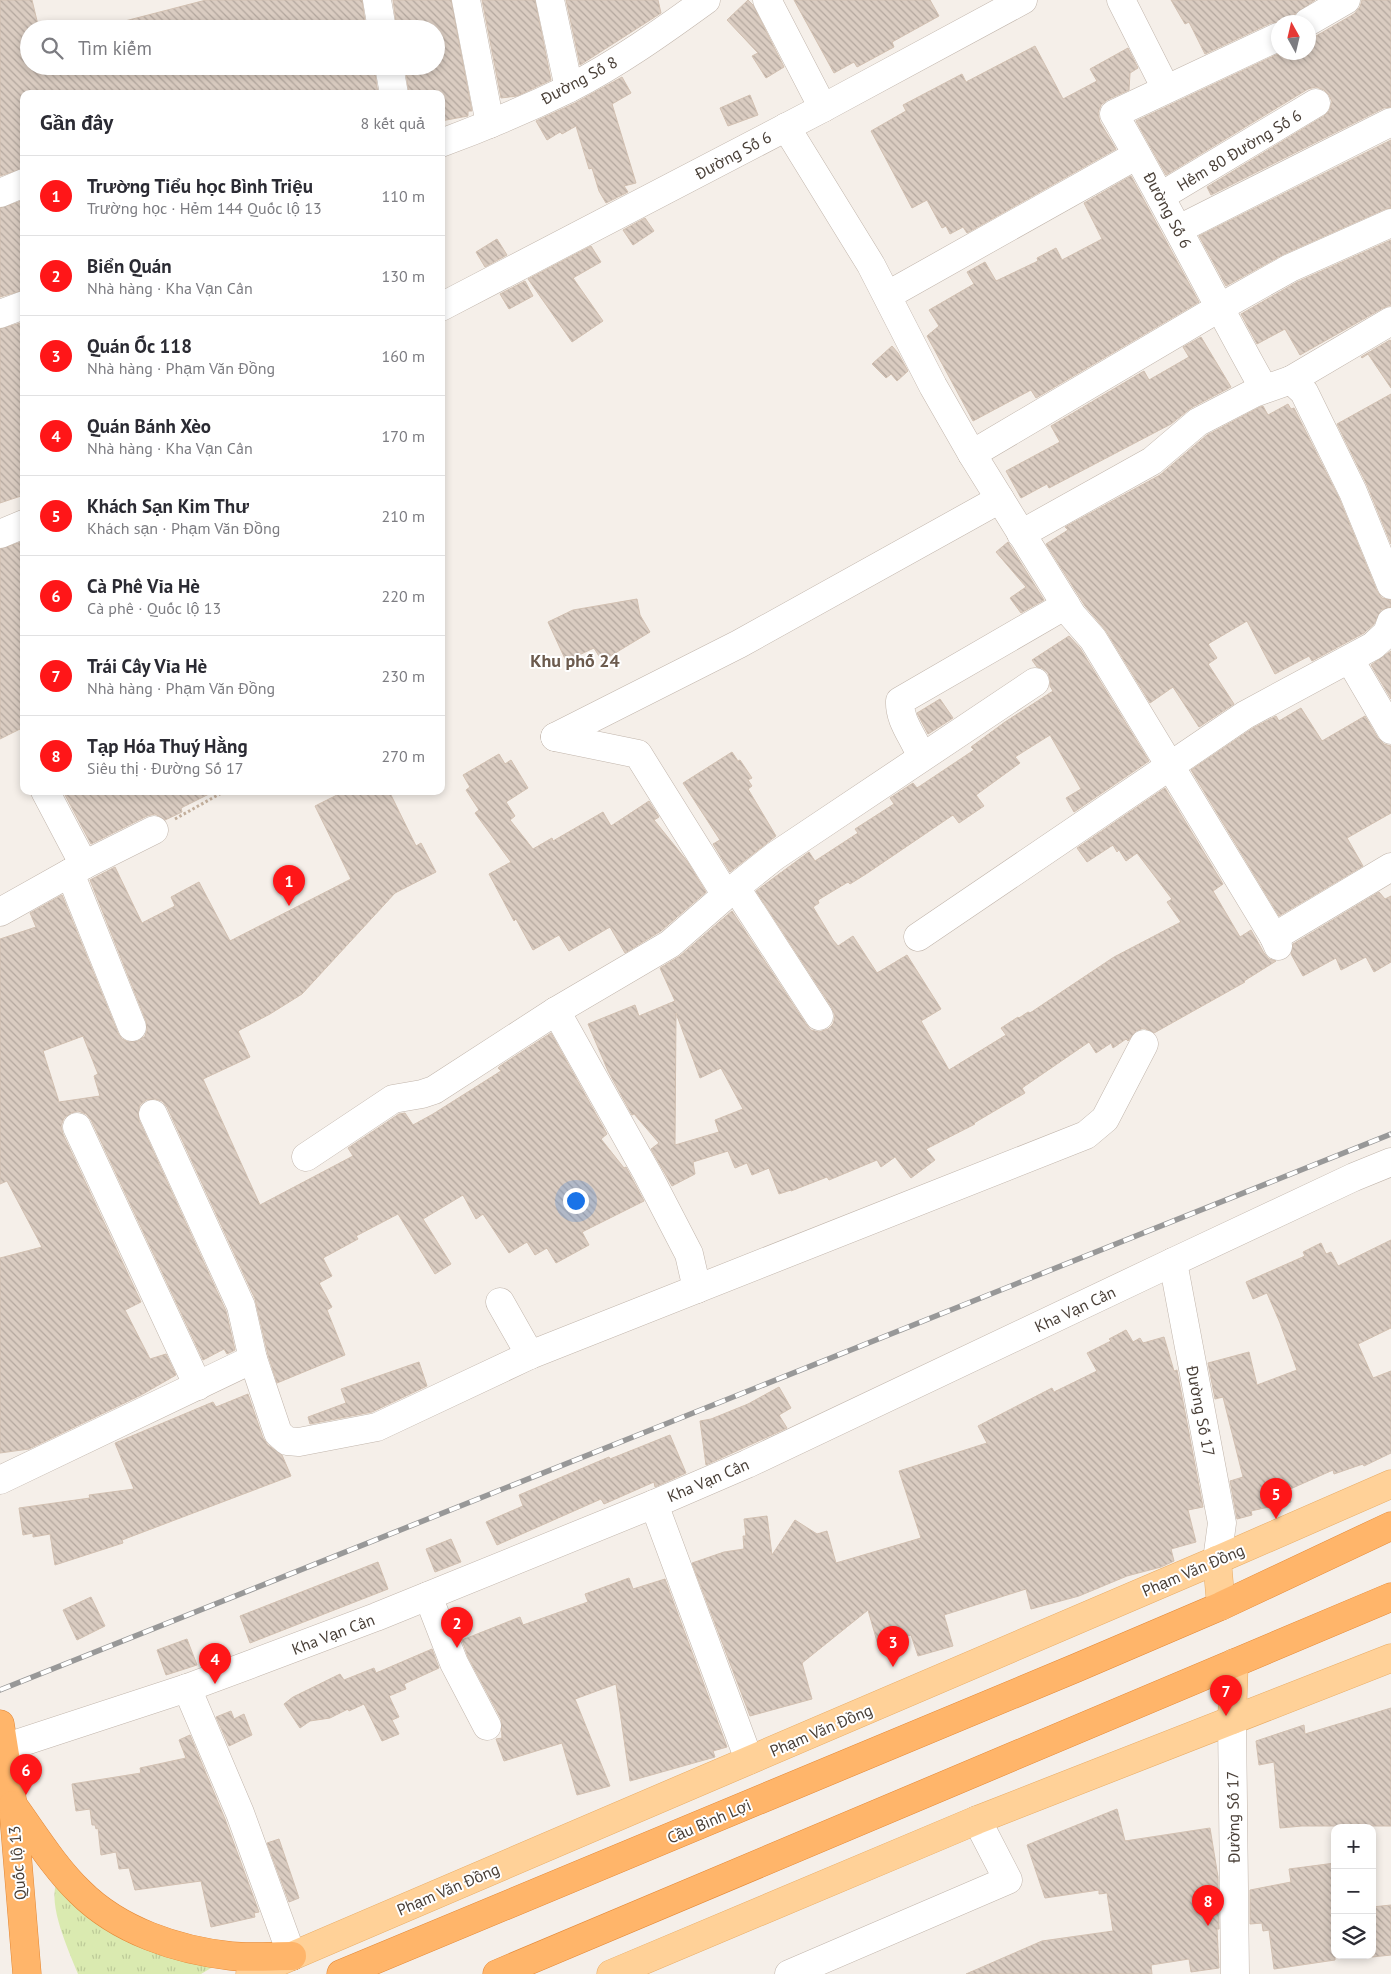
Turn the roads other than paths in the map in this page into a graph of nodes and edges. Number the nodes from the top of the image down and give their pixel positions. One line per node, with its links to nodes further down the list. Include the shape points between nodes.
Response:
1 (377, 0): 10 (street)
2 (466, 0): 19 (street)
3 (550, 0): 13 (street)
4 (706, 0): 13 (street, Đường Số 8, via 645,44)
5 (767, 0): 17 (street)
6 (1023, 0): 17 (street, Đường Số 6)
7 (1121, 0): 14 (street)
8 (1346, 0): 9 (street)
9 (1316, 17)
10 (380, 20)
11 (1271, 39): 14 (street)
12 (391, 75): 15 (street)
13 (569, 88): 19 (street, Đường Số 8)
14 (1166, 89): 22 (street, Đường Số 6, via 1114,114)
15 (393, 90)
16 (1316, 104): 25 (street, Hẻm 80 Đường Số 6)
17 (823, 108): 20 (street, Đường Số 6)
18 (1391, 122): 27 (street)
19 (490, 124): 21 (street, Đường Số 8)
20 (786, 127): 28 (street); 29 (street, Đường Số 6)
21 (445, 141)
22 (1138, 155): 25 (street, Đường Số 6); 28 (street)
23 (20, 185): 24 (street)
24 (0, 193)
25 (1161, 196): 27 (street, Đường Số 6)
26 (1391, 222): 31 (street, via 1290,268)
27 (1179, 229): 31 (street, Đường Số 6)
28 (888, 295): 36 (street, via 933,386)
29 (445, 305)
30 (20, 307): 32 (street)
31 (1219, 308): 35 (street, Đường Số 6); 36 (street)
32 (0, 314)
33 (1391, 321): 34 (street)
34 (1291, 380): 35 (street); 41 (street, via 1304,392)
35 (1264, 389): 40 (street, via 1198,422 1152,461)
36 (972, 454): 37 (street)
37 (1000, 499): 40 (street); 53 (street, via 739,644 555,737 638,754)
38 (20, 526): 39 (street)
39 (0, 534)
40 (1021, 534): 42 (street)
41 (1389, 575)
42 (1066, 605): 47 (street, via 900,701 903,720); 48 (street, via 1093,638)
43 (1391, 622): 44 (street, via 1387,632 1373,646)
44 (1350, 660): 46 (street); 48 (street, via 1245,715)
45 (1036, 682): 47 (street)
46 (1391, 730)
47 (921, 757): 53 (street, via 775,856)
48 (1172, 766): 51 (street, via 1276,942); 55 (street)
49 (46, 795): 52 (street)
50 (154, 830): 52 (street)
51 (1391, 867)
52 (77, 869): 54 (street); 58 (street)
53 (731, 892): 56 (street, via 670,944); 57 (street)
54 (0, 912)
55 (918, 937)
56 (556, 1011): 62 (street, via 434,1090 393,1099); 65 (street, via 689,1254)
57 (819, 1016)
58 (132, 1027)
59 (1144, 1044): 65 (street, via 1105,1119 1086,1135)
60 (153, 1114): 68 (street, via 240,1306)
61 (77, 1127): 69 (street)
62 (306, 1158)
63 (1391, 1162): 64 (street, Kha Vạn Cân)
64 (1173, 1262): 72 (street, Kha Vạn Cân, via 827,1427); 74 (street, Đường Số 17, via 1222,1522)
65 (697, 1289): 67 (street)
66 (500, 1302): 67 (street)
67 (530, 1355): 68 (street, via 377,1427 299,1442 287,1441 278,1433)
68 (253, 1359): 69 (street)
69 (198, 1386): 70 (street)
70 (0, 1480)
71 (1391, 1484): 74 (main road, Phạm Văn Đồng)
72 (654, 1504): 75 (street, Kha Vạn Cân); 84 (street)
73 (1391, 1526): 77 (highway)
74 (1218, 1560): 77 (main road); 84 (main road, Phạm Văn Đồng)
75 (428, 1596): 80 (street, Kha Vạn Cân); 82 (street, via 454,1663)
76 (1391, 1597): 79 (highway)
77 (1222, 1606): 90 (highway, Cầu Bình Lợi)
78 (1391, 1658): 81 (main road)
79 (1234, 1663): 81 (main road); 91 (highway)
80 (187, 1688): 83 (street, Kha Vạn Cân); 87 (street, via 240,1813)
81 (1232, 1720): 86 (main road); 94 (street, Đường Số 17)
82 (487, 1726)
83 (2, 1736): 85 (highway, Quốc lộ 13)
84 (749, 1760): 87 (main road, Phạm Văn Đồng)
85 (12, 1805): 87 (highway, via 79,1892 112,1919 172,1945); 88 (highway, Quốc lộ 13)
86 (977, 1820): 92 (main road); 93 (street, via 1008,1880)
87 (284, 1965): 89 (main road, Phạm Văn Đồng)
88 (27, 1974)
89 (250, 1974)
90 (341, 1974)
91 (497, 1974)
92 (611, 1974)
93 (789, 1974)
94 (1235, 1974)

